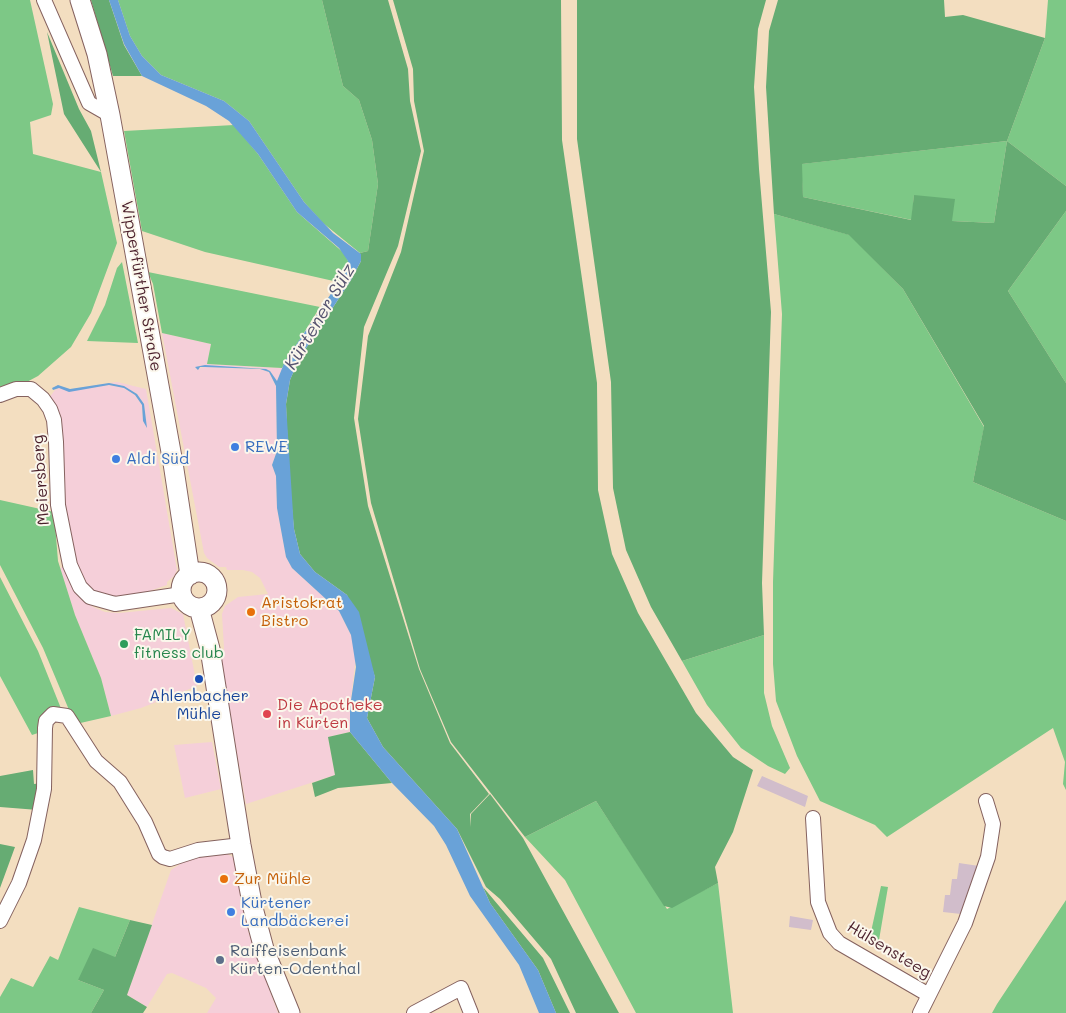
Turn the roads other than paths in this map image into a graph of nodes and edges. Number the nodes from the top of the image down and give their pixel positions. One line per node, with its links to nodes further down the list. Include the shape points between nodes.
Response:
1 (44, 0): 3 (street, via 89,103)
2 (80, 0): 3 (main road, Wipperfürther Straße, via 97,54)
3 (110, 115): 5 (main road, Wipperfürther Straße)
4 (0, 395): 6 (street, Meiersberg, via 31,389 50,409 56,442 58,506 70,565 80,588 90,597 115,604)
5 (190, 575): 6 (main road, via 182,585); 7 (main road, via 199,572 208,575 216,586 214,601)
6 (182, 594): 7 (main road, via 186,603)
7 (199, 608): 10 (main road, via 210,649)
8 (986, 801): 12 (street, Hülsensteeg, via 993,824 988,857 965,923)
9 (813, 818): 12 (street, Hülsensteeg, via 818,902 830,933 839,943)
10 (241, 845): 11 (street, via 198,850 170,859 158,854 145,822 120,782 96,760 67,716 53,714 46,721 44,789 34,840); 13 (main road, via 258,926 272,972)
11 (0, 921)
12 (929, 995): 16 (street, Hülsensteeg)
13 (290, 1013)
14 (414, 1013): 15 (street, via 461,988)
15 (471, 1013)
16 (920, 1013)

